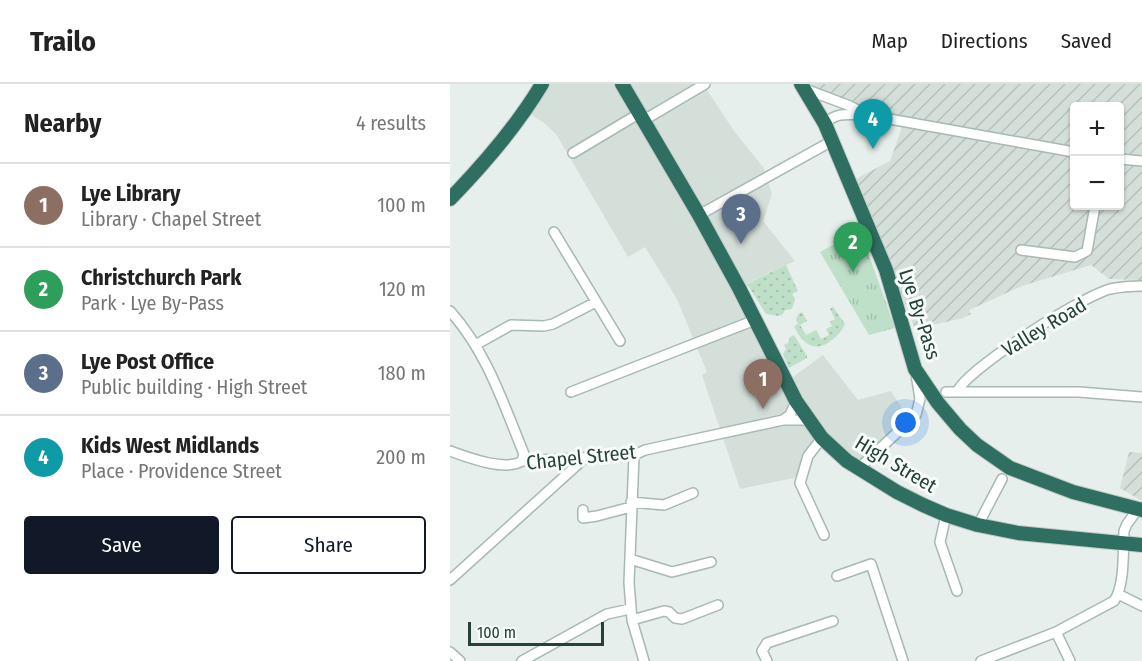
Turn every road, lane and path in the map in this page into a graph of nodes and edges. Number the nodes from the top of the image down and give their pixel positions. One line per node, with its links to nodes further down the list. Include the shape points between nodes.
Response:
1 (542, 84): 13 (highway, via 525,111)
2 (622, 84): 6 (highway, High Street)
3 (705, 84): 6 (street)
4 (803, 87): 5 (street); 7 (highway, Lye By-Pass)
5 (867, 115): 7 (street, via 840,114); 9 (street)
6 (642, 117): 10 (street); 15 (highway, High Street)
7 (825, 124): 8 (highway, Lye By-Pass)
8 (832, 141): 15 (street); 24 (highway, Lye By-Pass, via 886,270)
9 (1070, 151)
10 (573, 153)
11 (1124, 159): 12 (street)
12 (1142, 161)
13 (452, 191)
14 (1094, 210): 17 (street, via 1087,250 1075,257)
15 (699, 216): 21 (highway, High Street)
16 (554, 231): 19 (street)
17 (1021, 250)
18 (1142, 286): 25 (street, Valley Road, via 1109,290 1077,304 988,361)
19 (596, 302): 22 (street); 23 (street, via 553,324 511,325)
20 (450, 310): 23 (street)
21 (755, 320): 26 (street); 29 (highway, High Street)
22 (620, 341)
23 (477, 344): 36 (street, via 524,454)
24 (915, 369): 37 (street, via 920,399 916,415); 42 (highway, Lye By-Pass, via 960,429 1010,468 1073,492)
25 (958, 390): 27 (street); 28 (street)
26 (571, 392)
27 (946, 392)
28 (1142, 397)
29 (796, 401): 30 (street); 31 (highway, High Street)
30 (783, 420): 31 (street, Chapel Street); 34 (street, Chapel Street)
31 (808, 420): 32 (highway, High Street)
32 (822, 438): 37 (highway, High Street); 45 (street, via 808,456 800,483)
33 (450, 451): 36 (street, Chapel Street, via 495,464)
34 (634, 455): 35 (street, Chapel Street); 40 (street)
35 (586, 457): 36 (street, Chapel Street); 51 (street)
36 (522, 461)
37 (858, 469): 43 (highway, High Street)
38 (1002, 479): 44 (street)
39 (693, 492): 40 (street, via 663,505)
40 (631, 505): 41 (street, via 583,518); 48 (street)
41 (583, 510)
42 (1140, 510): 46 (street, via 1127,524)
43 (946, 515): 44 (highway, High Street); 52 (street, via 940,542)
44 (978, 525): 46 (highway, High Street, via 1018,533)
45 (824, 535)
46 (1123, 543): 47 (highway, High Street); 53 (street)
47 (1142, 545)
48 (630, 559): 49 (street, via 672,572); 56 (street)
49 (711, 561)
50 (837, 576): 66 (street, via 871,564)
51 (450, 580)
52 (957, 591)
53 (1118, 594): 54 (street); 59 (street, via 1110,604)
54 (1139, 600)
55 (718, 605): 57 (street, via 682,619 664,611)
56 (630, 609): 57 (street); 63 (street, via 607,614)
57 (632, 620): 64 (street)
58 (833, 621): 65 (street, via 767,644 762,651)
59 (1056, 632): 61 (street); 68 (street)
60 (450, 652): 62 (street)
61 (994, 659): 67 (street)
62 (460, 661)
63 (522, 661)
64 (644, 661)
65 (767, 661)
66 (903, 661)
67 (981, 661)
68 (1070, 661)

